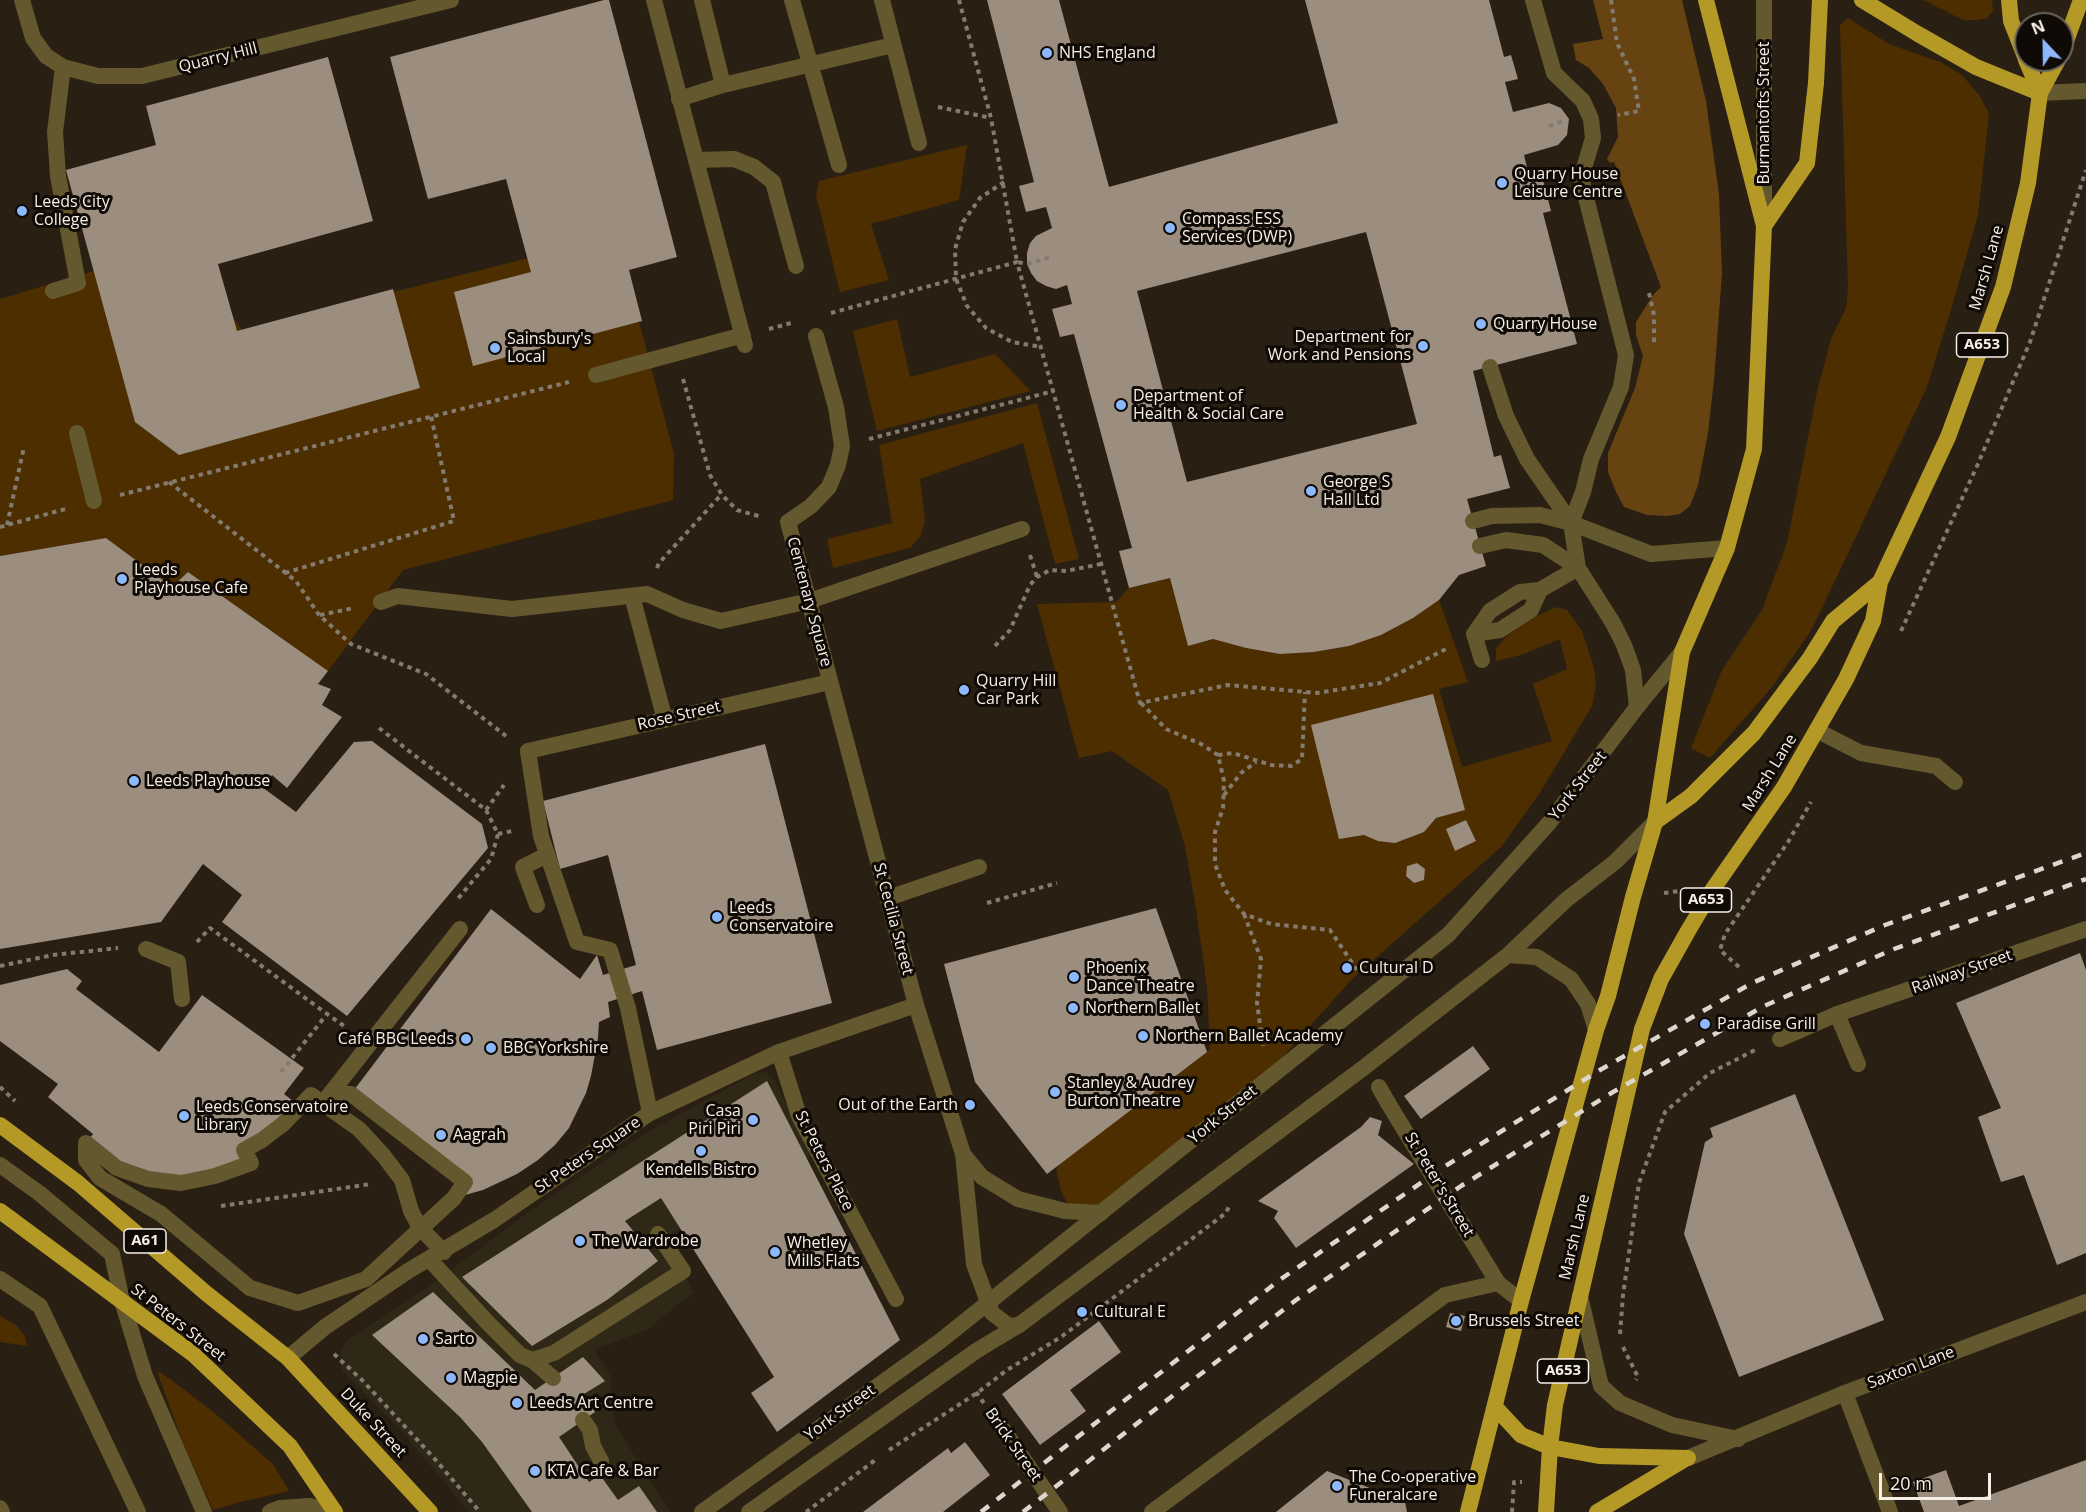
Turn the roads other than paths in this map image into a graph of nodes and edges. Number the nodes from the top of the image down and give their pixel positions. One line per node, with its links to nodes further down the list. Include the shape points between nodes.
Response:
1 (22, 0): 18 (street, Quarry Hill, via 33,38 46,56)
2 (451, 0): 18 (street, Quarry Hill, via 142,76 98,76)
3 (654, 0): 24 (street)
4 (702, 0): 21 (street)
5 (792, 0): 17 (street)
6 (882, 0): 16 (street)
7 (1533, 0): 37 (street, via 1554,73 1582,101 1591,119 1593,138 1581,178 1626,355 1621,387 1591,459)
8 (1706, 0): 28 (highway)
9 (1764, 0): 28 (street, Burmantofts Street)
10 (1820, 0): 28 (highway, via 1807,163)
11 (1862, 0): 23 (highway, via 1976,66)
12 (2009, 0): 15 (highway)
13 (2081, 0): 14 (highway)
14 (2074, 19)
15 (2014, 29)
16 (893, 45): 17 (street); 25 (street)
17 (811, 65): 21 (street); 27 (street)
18 (63, 67): 30 (street, via 55,132 58,176 78,283)
19 (2031, 72): 23 (highway)
20 (2051, 72): 23 (highway, Marsh Lane / A653)
21 (723, 86): 24 (street)
22 (2086, 91): 23 (street)
23 (2040, 93): 42 (highway, Marsh Lane / A653, via 2028,183 2003,287 1948,436)
24 (679, 99): 26 (street)
25 (919, 143)
26 (696, 160): 29 (street, via 734,159 754,167 773,182); 33 (street, via 744,340 676,352)
27 (839, 165)
28 (1764, 226): 40 (highway, Marsh Lane, via 1754,449)
29 (796, 266)
30 (53, 291)
31 (816, 336): 44 (street, Centenary Square, via 836,407 842,446 829,487 788,522)
32 (1490, 367): 37 (street, via 1506,416 1527,459)
33 (596, 375)
34 (77, 433): 35 (street)
35 (94, 501)
36 (1473, 521): 37 (street, via 1514,514 1540,515)
37 (1571, 523): 40 (street, via 1652,554); 41 (street)
38 (1022, 529): 44 (street)
39 (1480, 546): 41 (street, via 1506,540 1543,545)
40 (1727, 548): 46 (highway, Marsh Lane)
41 (1578, 568): 47 (street, via 1540,590 1531,610 1500,630 1474,634); 49 (street, via 1624,645 1633,670)
42 (1880, 582): 51 (highway, Marsh Lane / A653, via 1873,621); 53 (highway, via 1833,621 1754,733 1691,796)
43 (640, 595): 44 (street, via 720,621); 45 (street, via 512,609 398,596); 50 (street)
44 (809, 601): 48 (street, Centenary Square)
45 (381, 602)
46 (1683, 652): 49 (street, York Street); 53 (highway, Marsh Lane)
47 (1482, 660)
48 (831, 682): 50 (street, Rose Street); 56 (street, St Cecilia Street)
49 (1636, 707): 77 (street, York Street, via 1549,823 1448,935)
50 (665, 720): 54 (street, Rose Street, via 528,751)
51 (1818, 730): 52 (street, via 1861,753 1936,766); 83 (highway, Marsh Lane / A653, via 1784,788 1713,889 1661,979 1642,1029)
52 (1955, 782)
53 (1655, 822): 61 (street, York Street); 65 (highway, Marsh Lane)
54 (547, 855): 57 (street, via 523,867); 72 (street, via 577,942 610,950 628,1008)
55 (979, 867): 56 (street)
56 (888, 898): 63 (street, St Cecilia Street)
57 (537, 905)
58 (460, 928): 71 (street)
59 (2086, 929): 64 (street, Railway Street)
60 (146, 949): 62 (street, via 178,962)
61 (1508, 955): 65 (street, via 1537,957 1571,980 1588,1004); 89 (street, York Street)
62 (182, 999)
63 (916, 1005): 67 (street, St Peters Square); 74 (street, St Cecilia Street)
64 (1838, 1014): 66 (street, Railway Street); 68 (street)
65 (1596, 1030): 86 (highway, Marsh Lane)
66 (1780, 1039)
67 (779, 1052): 72 (street, St Peters Square); 84 (street, St Peters Place, via 799,1116)
68 (1858, 1064)
69 (1379, 1087): 82 (street, St Peter's Street)
70 (307, 1092): 71 (street)
71 (323, 1104): 78 (street, via 359,1130 402,1180); 78 (street, via 340,1094 351,1094 465,1182 454,1198); 78 (street, via 311,1095 284,1124 244,1150 251,1163 215,1176 181,1183 148,1179 117,1168 86,1143 86,1160 100,1178 161,1214 250,1288 298,1303 366,1279)
72 (650, 1113): 80 (street, St Peters Square)
73 (0, 1125): 90 (highway, A61, via 78,1184)
74 (963, 1154): 77 (street, St Cecilia Street, via 982,1177 1018,1199 1065,1211); 88 (street, St Cecilia Street, via 974,1264)
75 (0, 1165): 85 (street, via 112,1254)
76 (0, 1211): 85 (highway, St Peters Street)
77 (1101, 1213): 88 (street, York Street)
78 (420, 1228): 80 (street)
79 (658, 1234): 91 (street, via 683,1271 555,1353)
80 (437, 1256): 90 (street, St Peters Square, via 325,1327); 91 (street, via 488,1323 520,1355)
81 (0, 1279): 102 (street, via 40,1306)
82 (1498, 1283): 86 (street); 111 (street, via 1445,1295)
83 (1580, 1296): 97 (street, via 1601,1386 1620,1403 1672,1425); 98 (highway, Marsh Lane / A653, via 1555,1405)
84 (896, 1299)
85 (122, 1301): 103 (street, via 146,1376); 106 (highway, St Peters Street, via 193,1354 290,1446)
86 (1521, 1301): 94 (highway, Marsh Lane)
87 (2086, 1302): 93 (street, Saxton Lane)
88 (987, 1304): 89 (street, St Cecilia Street, via 1000,1321 1009,1326); 108 (street, York Street)
89 (1019, 1325): 109 (street, York Street, via 976,1351)
90 (288, 1358): 107 (highway, Duke Street / A61)
91 (532, 1360): 92 (street)
92 (553, 1378)
93 (1845, 1393): 97 (street, Saxton Lane); 114 (street)
94 (1495, 1407): 98 (highway, via 1521,1435); 101 (highway, Marsh Lane)
95 (583, 1420): 100 (street)
96 (1002, 1428): 110 (street, Brick Street)
97 (1738, 1438): 99 (street, Saxton Lane)
98 (1550, 1447): 99 (highway, via 1599,1456); 112 (highway, Marsh Lane / A653)
99 (1688, 1458): 113 (highway)
100 (601, 1461)
101 (1468, 1510)
102 (138, 1512)
103 (204, 1512)
104 (270, 1512): 105 (street, via 310,1506)
105 (330, 1512)
106 (335, 1512)
107 (430, 1512)
108 (702, 1512)
109 (749, 1512)
110 (1060, 1512)
111 (1152, 1512)
112 (1546, 1512)
113 (1597, 1512)
114 (1890, 1512)

